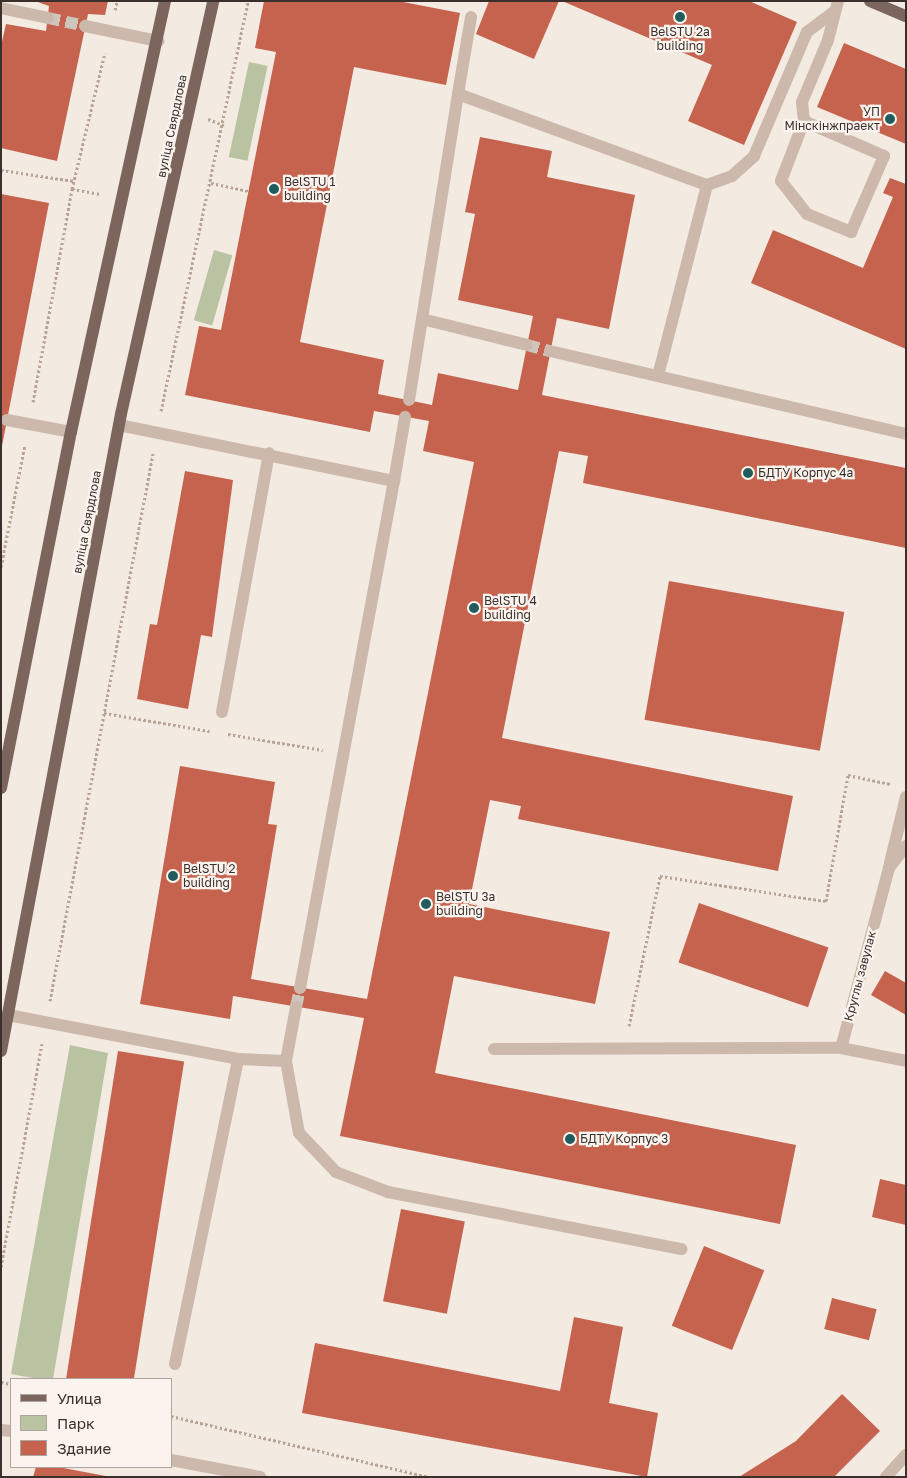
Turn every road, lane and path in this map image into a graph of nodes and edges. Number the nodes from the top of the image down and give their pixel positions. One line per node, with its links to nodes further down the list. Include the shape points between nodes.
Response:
1 (117, 1): 12 (path)
2 (165, 1): 13 (main road)
3 (213, 1): 29 (main road, вуліца Свярдлова)
4 (248, 1): 18 (path)
5 (870, 1): 8 (main road)
6 (836, 7): 15 (street, via 828,40 802,102); 19 (street, via 806,32 754,156 732,176)
7 (1, 8): 10 (street)
8 (906, 16)
9 (471, 17): 14 (street)
10 (48, 18)
11 (85, 26): 12 (street)
12 (110, 30): 13 (street); 17 (path)
13 (158, 41): 30 (main road)
14 (458, 94): 19 (street); 21 (street)
15 (804, 121): 15 (street, via 884,156 851,232 807,214 781,182)
16 (1, 170): 17 (path)
17 (74, 181): 28 (path)
18 (212, 183): 20 (path); 31 (path)
19 (707, 185): 24 (street)
20 (249, 191)
21 (422, 319): 22 (street); 25 (street)
22 (527, 345)
23 (550, 352): 24 (street)
24 (658, 376): 32 (street)
25 (409, 400)
26 (405, 417): 34 (street)
27 (7, 420): 28 (street)
28 (29, 424): 30 (street); 35 (path)
29 (119, 426): 31 (street); 44 (main road, вуліца Свярдлова)
30 (71, 432): 38 (main road)
31 (157, 432): 33 (street); 45 (path)
32 (906, 434)
33 (269, 453): 34 (street); 36 (street)
34 (394, 481): 42 (street)
35 (1, 567)
36 (222, 712)
37 (896, 785): 48 (path, via 848,775 826,901 660,876)
38 (1, 788)
39 (906, 796): 41 (street)
40 (906, 846): 41 (street, Круглы завулак)
41 (889, 868): 46 (street, Круглы завулак)
42 (300, 988)
43 (296, 1007): 51 (street)
44 (8, 1015): 45 (street); 49 (main road, вуліца Свярдлова)
45 (46, 1023): 50 (street); 54 (path)
46 (841, 1048): 48 (street); 52 (street)
47 (494, 1049): 48 (street)
48 (624, 1049)
49 (1, 1051)
50 (238, 1059): 51 (street); 55 (street)
51 (286, 1061): 53 (street, via 298,1133 336,1172 388,1192)
52 (906, 1061)
53 (682, 1249)
54 (1, 1266)
55 (175, 1364)
56 (172, 1416): 60 (path)
57 (906, 1455): 61 (street)
58 (172, 1460): 59 (street)
59 (260, 1477)
60 (430, 1477)
61 (886, 1477)

